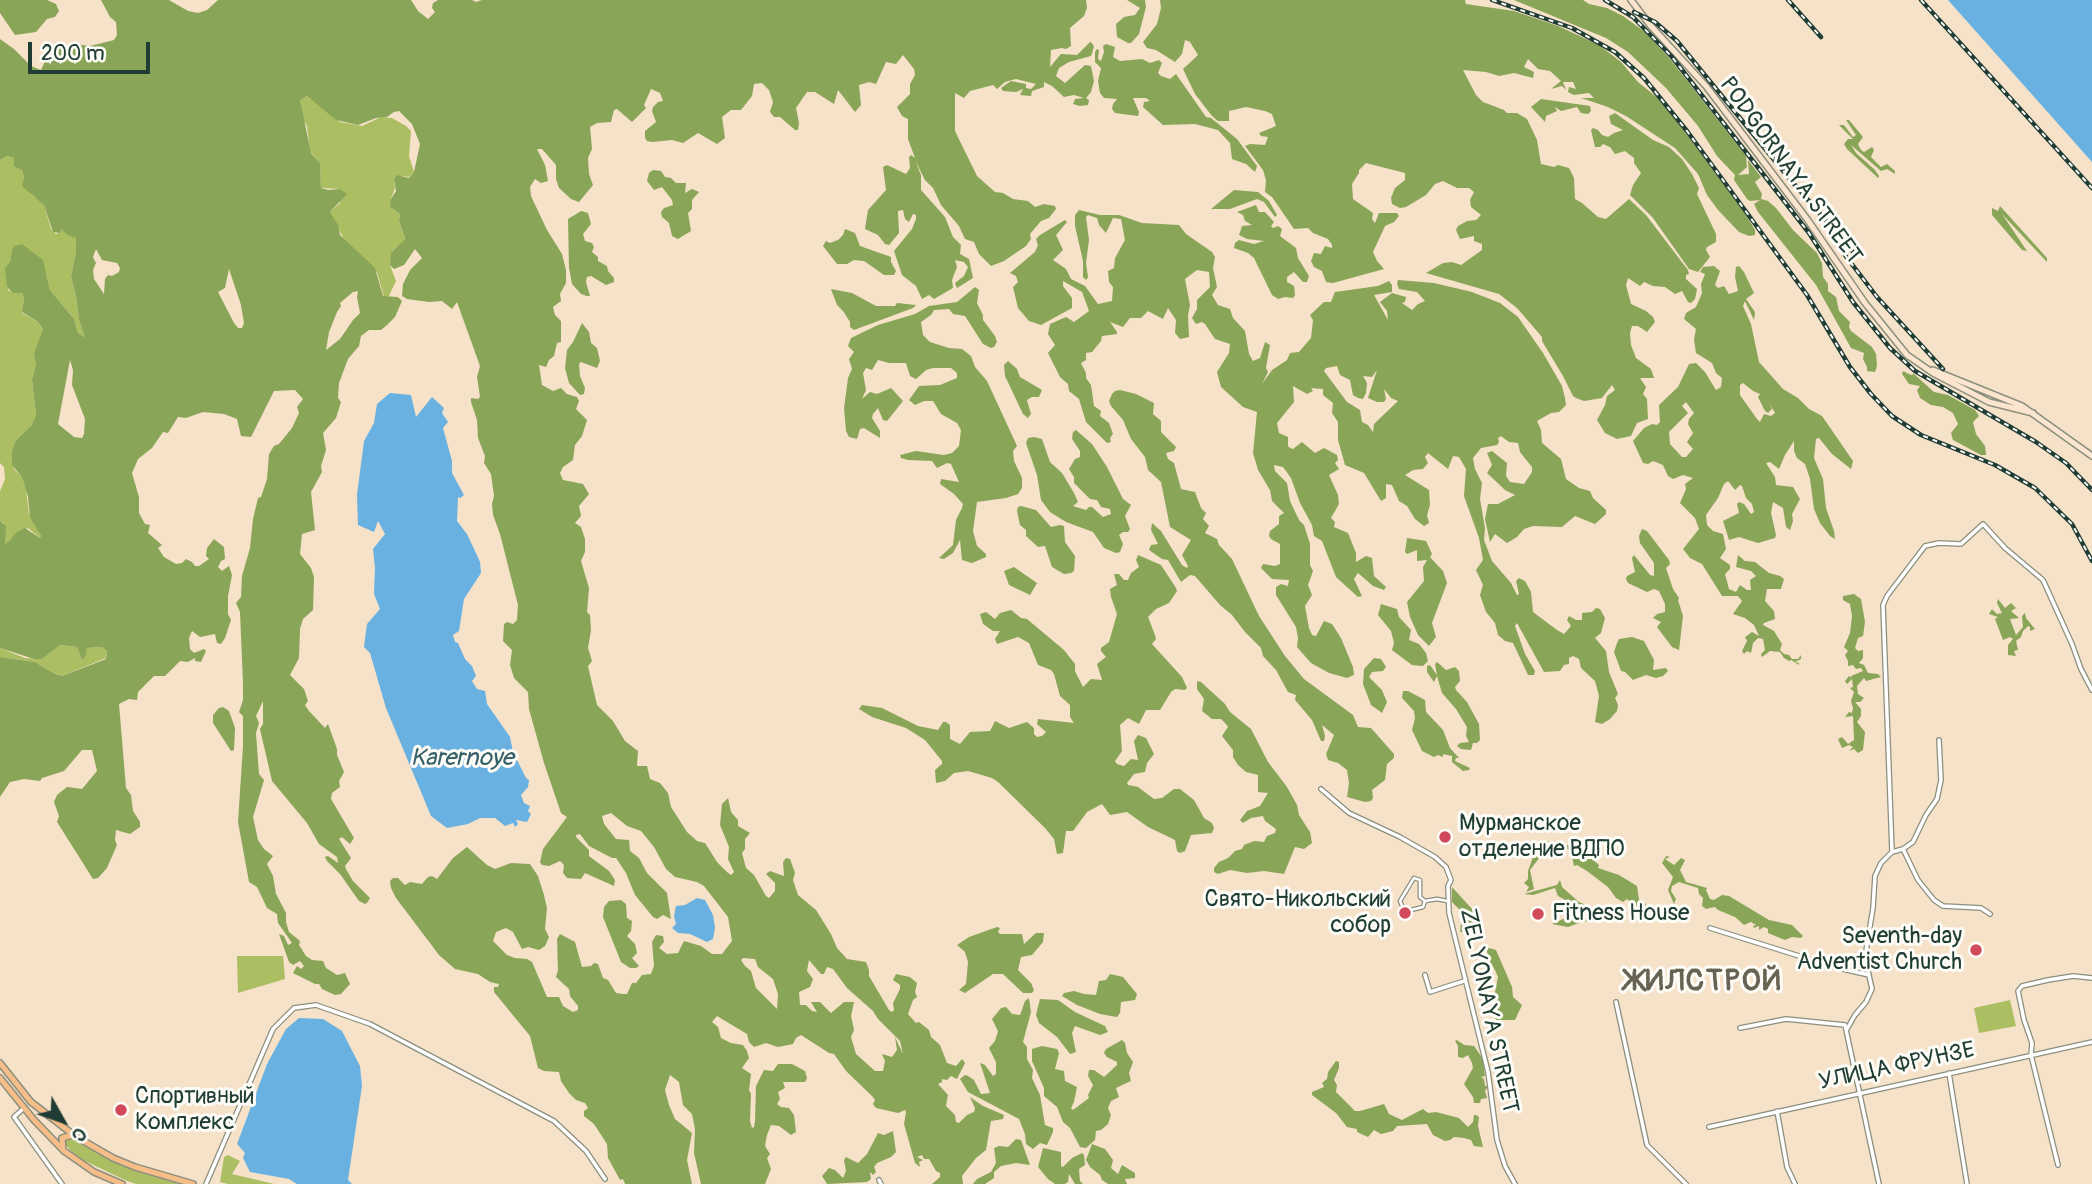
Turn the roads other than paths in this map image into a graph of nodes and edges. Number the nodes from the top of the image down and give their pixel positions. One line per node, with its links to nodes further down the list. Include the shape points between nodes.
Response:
1 (1632, 0): 2 (main road, PODGORNAYA STREET, via 1706,86 1907,355 2014,402)
2 (2092, 456)
3 (2092, 690): 7 (street, via 2043,580 1983,524 1961,544 1925,546 1883,605)
4 (1939, 740): 6 (street, via 1937,799 1913,842)
5 (1321, 789): 9 (street, ZELYONAYA STREET, via 1349,813 1436,857 1451,880)
6 (1903, 849): 7 (street); 10 (street, via 1934,901 1943,906 1980,908)
7 (1892, 852): 13 (street, via 1875,876 1865,957)
8 (1425, 901): 8 (street, via 1420,897 1420,880 1414,878 1401,901 1403,908 1423,907); 9 (street)
9 (1447, 901): 15 (street, ZELYONAYA STREET)
10 (1990, 914)
11 (1710, 928): 13 (street)
12 (1425, 975): 15 (street, via 1430,992)
13 (1870, 975): 18 (street, via 1872,989)
14 (2092, 978): 20 (street, via 2073,976 2022,986 2018,991)
15 (1464, 981): 40 (street, ZELYONAYA STREET, via 1488,1072 1497,1140)
16 (1616, 1002): 41 (street, via 1647,1145)
17 (1740, 1028): 18 (street, via 1786,1019 1841,1024)
18 (1847, 1029): 24 (street)
19 (2092, 1042): 20 (street, УЛИЦА ФРУНЗЕ)
20 (2031, 1055): 22 (street, УЛИЦА ФРУНЗЕ); 34 (street)
21 (0, 1063): 25 (main road)
22 (1948, 1073): 24 (street, УЛИЦА ФРУНЗЕ); 44 (street)
23 (0, 1078): 26 (main road)
24 (1861, 1093): 27 (street, УЛИЦА ФРУНЗЕ); 43 (street)
25 (31, 1102): 26 (main road); 28 (main road)
26 (24, 1108): 28 (main road); 36 (street, via 14,1117)
27 (1777, 1111): 30 (street, УЛИЦА ФРУНЗЕ); 42 (street, via 1787,1167)
28 (37, 1115): 29 (main road); 32 (main road)
29 (61, 1127): 31 (main road); 32 (main road, via 50,1131)
30 (1709, 1127)
31 (75, 1136): 33 (main road, via 62,1138); 38 (main road, via 135,1167)
32 (53, 1140): 33 (main road)
33 (64, 1151): 37 (main road)
34 (2058, 1165)
35 (605, 1179): 39 (street, via 586,1151 554,1121 370,1024 316,1004 294,1008 273,1029)
36 (62, 1184)
37 (122, 1184)
38 (193, 1184)
39 (206, 1184)
40 (1515, 1184)
41 (1686, 1184)
42 (1795, 1184)
43 (1879, 1184)
44 (1967, 1184)

